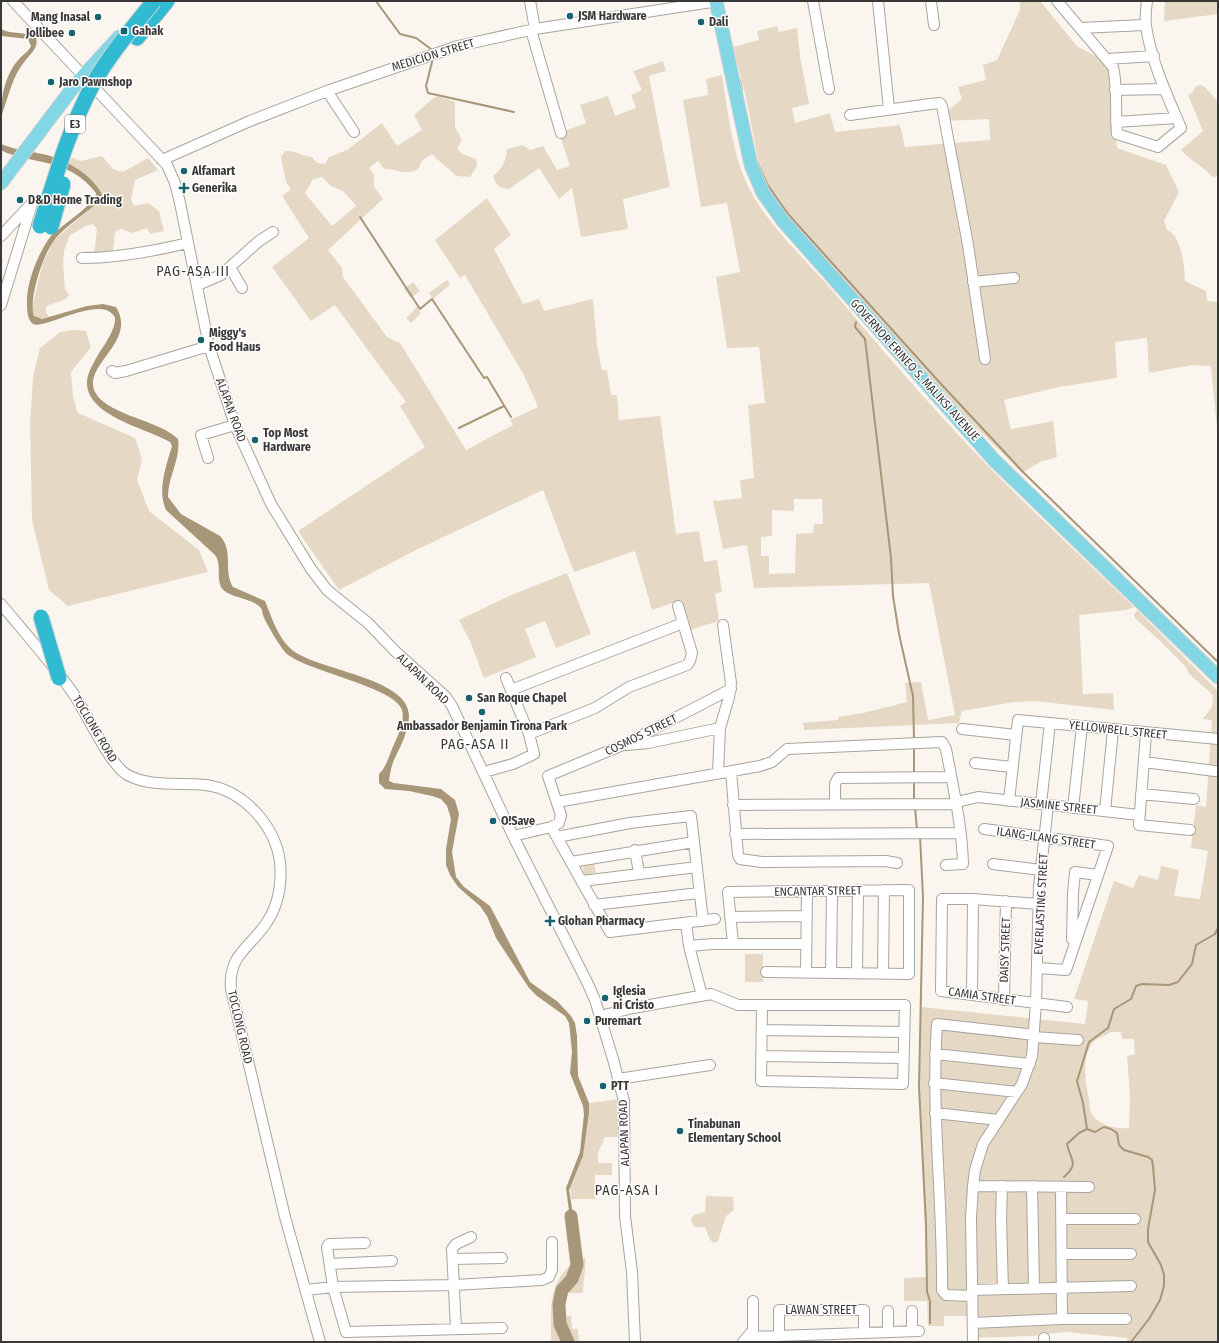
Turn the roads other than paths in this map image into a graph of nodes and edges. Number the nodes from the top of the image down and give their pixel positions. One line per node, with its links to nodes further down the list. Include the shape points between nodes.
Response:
1 (13, 1): 18 (street, ALAPAN ROAD)
2 (155, 1): 3 (highway, E3, bridge, via 130,31 94,83 75,122 45,227 84,125 101,89); 18 (main road)
3 (167, 1)
4 (530, 1): 15 (street)
5 (717, 1): 11 (street, MEDICION STREET); 53 (main road, GOVERNOR ERINEO S. MALIKSI AVENUE, via 750,165 763,192 783,221 994,460)
6 (814, 1): 19 (street)
7 (878, 1): 23 (street)
8 (931, 1): 12 (street)
9 (1057, 1): 14 (street)
10 (1147, 1): 13 (street)
11 (679, 5): 15 (street, MEDICION STREET)
12 (934, 25)
13 (1145, 25): 14 (street); 16 (street)
14 (1080, 28): 17 (street)
15 (533, 30): 22 (street, MEDICION STREET, via 443,50); 28 (street)
16 (1154, 56): 17 (street); 20 (street)
17 (1107, 59): 21 (street, via 1113,67)
18 (82, 76): 29 (street, ALAPAN ROAD); 30 (main road)
19 (829, 89)
20 (1164, 89): 21 (street); 25 (street)
21 (1115, 90): 26 (street)
22 (328, 91): 27 (street); 29 (street, MEDICION STREET, via 250,121)
23 (889, 109): 24 (street); 38 (street, via 940,103 942,106)
24 (850, 115)
25 (1177, 118): 26 (street); 26 (street, via 1181,128 1158,147 1117,134)
26 (1116, 122)
27 (354, 132)
28 (561, 133)
29 (162, 160): 33 (street, ALAPAN ROAD, via 175,183)
30 (1, 183)
31 (273, 232): 35 (street)
32 (1, 236): 37 (street, via 32,204)
33 (188, 243): 34 (street, via 103,258); 39 (street, ALAPAN ROAD)
34 (82, 258)
35 (230, 267): 39 (street, via 221,275); 40 (street)
36 (1014, 278): 38 (street)
37 (4, 280): 41 (street)
38 (973, 282): 43 (street)
39 (198, 285): 42 (street, ALAPAN ROAD)
40 (242, 288)
41 (1, 305)
42 (209, 346): 44 (street, via 126,371); 45 (street, ALAPAN ROAD)
43 (985, 359)
44 (112, 371)
45 (235, 425): 46 (street, via 201,435); 72 (street, ALAPAN ROAD, via 271,504 320,582 378,632 396,652 446,697)
46 (208, 458)
47 (1, 604): 172 (street, TOCLONG ROAD, via 73,693 122,771 150,782 205,785 226,791 252,808 272,836 278,852 280,869 280,887 276,904 264,926 234,962 230,980 234,1006 282,1202)
48 (678, 606): 50 (street)
49 (36, 618): 52 (highway, bridge)
50 (683, 623): 56 (street); 63 (street, via 692,653 687,665 629,687 595,708)
51 (722, 624): 55 (street)
52 (54, 677)
53 (1218, 677)
54 (506, 678): 56 (street)
55 (731, 689): 59 (street); 66 (street, COSMOS STREET)
56 (511, 690): 63 (street)
57 (1050, 722): 58 (street, YELLOWBELL STREET); 64 (street, YELLOWBELL STREET, via 1018,720); 82 (street, EVERLASTING STREET)
58 (1082, 726): 61 (street, YELLOWBELL STREET); 83 (street)
59 (720, 728): 66 (street, via 648,743); 73 (street)
60 (962, 729): 64 (street)
61 (1113, 730): 62 (street, YELLOWBELL STREET); 84 (street)
62 (1146, 733): 65 (street, YELLOWBELL STREET); 67 (street)
63 (529, 734): 72 (street, via 534,754 513,764)
64 (1016, 735): 69 (street)
65 (1218, 739)
66 (623, 745): 78 (street, COSMOS STREET, via 548,776)
67 (1144, 762): 71 (street); 75 (street)
68 (975, 763): 69 (street)
69 (1012, 767): 77 (street)
70 (731, 771): 73 (street); 74 (street, via 766,765 782,752 794,748 938,741 945,745); 81 (street)
71 (1215, 771)
72 (484, 772): 91 (street, ALAPAN ROAD)
73 (718, 773): 78 (street)
74 (951, 777): 79 (street); 80 (street, via 838,778 835,784)
75 (1141, 794): 76 (street); 85 (street)
76 (1194, 800)
77 (1009, 801): 79 (street, JASMINE STREET, via 978,798); 82 (street, JASMINE STREET)
78 (557, 802): 86 (street, via 561,819)
79 (957, 803): 80 (street, JASMINE STREET); 89 (street)
80 (835, 804): 81 (street, JASMINE STREET)
81 (734, 805): 90 (street)
82 (1045, 805): 83 (street, JASMINE STREET); 93 (street, EVERLASTING STREET)
83 (1073, 808): 84 (street, JASMINE STREET)
84 (1105, 811): 85 (street, JASMINE STREET)
85 (1139, 820): 88 (street, JASMINE STREET)
86 (551, 828): 91 (street); 92 (street)
87 (984, 830): 93 (street, ILANG-ILANG STREET)
88 (1190, 830)
89 (961, 833): 90 (street); 99 (street, via 963,864)
90 (736, 834): 97 (street, via 738,855 745,861)
91 (513, 836): 135 (street, ALAPAN ROAD, via 578,963)
92 (557, 837): 94 (street, via 630,823 691,816); 96 (street)
93 (1045, 838): 101 (street, EVERLASTING STREET); 103 (street, ILANG-ILANG STREET, via 1108,846)
94 (694, 842): 95 (street); 100 (street)
95 (635, 850): 96 (street); 102 (street)
96 (571, 862): 104 (street)
97 (897, 863)
98 (993, 864): 101 (street)
99 (946, 865)
100 (696, 867): 102 (street); 109 (street)
101 (1041, 870): 112 (street, EVERLASTING STREET)
102 (639, 874): 104 (street)
103 (1098, 875): 122 (street); 122 (street, via 1075,872)
104 (582, 882): 113 (street)
105 (858, 890): 106 (street, ENCANTAR STREET); 108 (street, ENCANTAR STREET); 127 (street)
106 (884, 890): 128 (street); 128 (street, ENCANTAR STREET, via 909,890 909,974)
107 (807, 891): 108 (street, ENCANTAR STREET); 114 (street); 115 (street, ENCANTAR STREET, via 728,892)
108 (832, 891): 126 (street)
109 (699, 893): 113 (street); 117 (street)
110 (973, 899): 111 (street); 129 (street); 129 (street, CAMIA STREET, via 942,899 941,991)
111 (1006, 901): 112 (street); 131 (street, DAISY STREET)
112 (1039, 904): 123 (street, EVERLASTING STREET)
113 (594, 905): 118 (street, via 610,932)
114 (806, 916): 115 (street); 120 (street)
115 (730, 917): 119 (street)
116 (714, 919): 117 (street)
117 (703, 921): 118 (street)
118 (686, 923): 121 (street)
119 (733, 944): 120 (street); 121 (street)
120 (806, 944): 125 (street)
121 (689, 946): 130 (street)
122 (1072, 949): 123 (street, via 1066,970)
123 (1038, 968): 132 (street, EVERLASTING STREET)
124 (766, 972): 125 (street)
125 (806, 973): 126 (street)
126 (831, 973): 127 (street)
127 (857, 973): 128 (street)
128 (883, 974)
129 (972, 995): 131 (street, CAMIA STREET)
130 (702, 996): 133 (street, via 715,995 738,1005); 135 (street)
131 (1004, 1000): 132 (street, CAMIA STREET)
132 (1036, 1003): 134 (street, CAMIA STREET); 138 (street, EVERLASTING STREET)
133 (762, 1005): 136 (street); 137 (street, via 905,1004)
134 (1067, 1007)
135 (600, 1016): 145 (street, ALAPAN ROAD)
136 (762, 1030): 137 (street); 141 (street)
137 (904, 1032): 142 (street)
138 (1035, 1036): 139 (street); 140 (street, via 937,1024); 143 (street, EVERLASTING STREET)
139 (1078, 1040)
140 (935, 1054): 143 (street); 146 (street)
141 (761, 1056): 142 (street); 142 (street, via 761,1081 903,1084)
142 (903, 1058)
143 (1030, 1064): 147 (street, EVERLASTING STREET)
144 (710, 1065): 145 (street)
145 (618, 1079): 187 (street, ALAPAN ROAD, via 624,1101 625,1216 632,1272)
146 (934, 1083): 147 (street); 148 (street)
147 (1016, 1092): 149 (street, EVERLASTING STREET)
148 (935, 1113): 149 (street); 173 (street, via 942,1290 946,1295)
149 (998, 1120): 150 (street, EVERLASTING STREET, via 983,1144)
150 (973, 1186): 151 (street); 173 (street, EVERLASTING STREET)
151 (1002, 1186): 152 (street); 171 (street)
152 (1032, 1186): 153 (street); 170 (street)
153 (1061, 1187): 154 (street); 155 (street)
154 (1089, 1187)
155 (1061, 1219): 156 (street); 160 (street)
156 (1135, 1219)
157 (471, 1237): 163 (street, via 456,1244 452,1249)
158 (552, 1242): 166 (street, via 552,1270 549,1277 542,1280)
159 (364, 1243): 165 (street, via 328,1245)
160 (1062, 1254): 161 (street); 167 (street)
161 (1131, 1254)
162 (502, 1258): 163 (street)
163 (453, 1259): 166 (street)
164 (392, 1261): 165 (street)
165 (330, 1264): 169 (street)
166 (455, 1284): 169 (street); 181 (street)
167 (1062, 1286): 168 (street); 170 (street); 177 (street)
168 (1131, 1286)
169 (334, 1287): 172 (street); 181 (street, via 334,1303 344,1330 348,1333)
170 (1034, 1288): 171 (street)
171 (1003, 1289): 173 (street)
172 (306, 1290): 186 (street, TOCLONG ROAD)
173 (972, 1293): 179 (street, EVERLASTING STREET)
174 (753, 1301): 185 (street, via 753,1325)
175 (912, 1311): 182 (street, via 916,1331)
176 (888, 1312): 182 (street)
177 (1062, 1319): 178 (street); 179 (street)
178 (1126, 1319)
179 (973, 1323): 188 (street, EVERLASTING STREET)
180 (502, 1328): 181 (street)
181 (456, 1329)
182 (888, 1332): 183 (street)
183 (864, 1333): 184 (street); 184 (street, LAWAN STREET, via 864,1310 779,1310)
184 (779, 1336): 185 (street)
185 (745, 1339)
186 (320, 1342)
187 (635, 1342)
188 (973, 1342)

